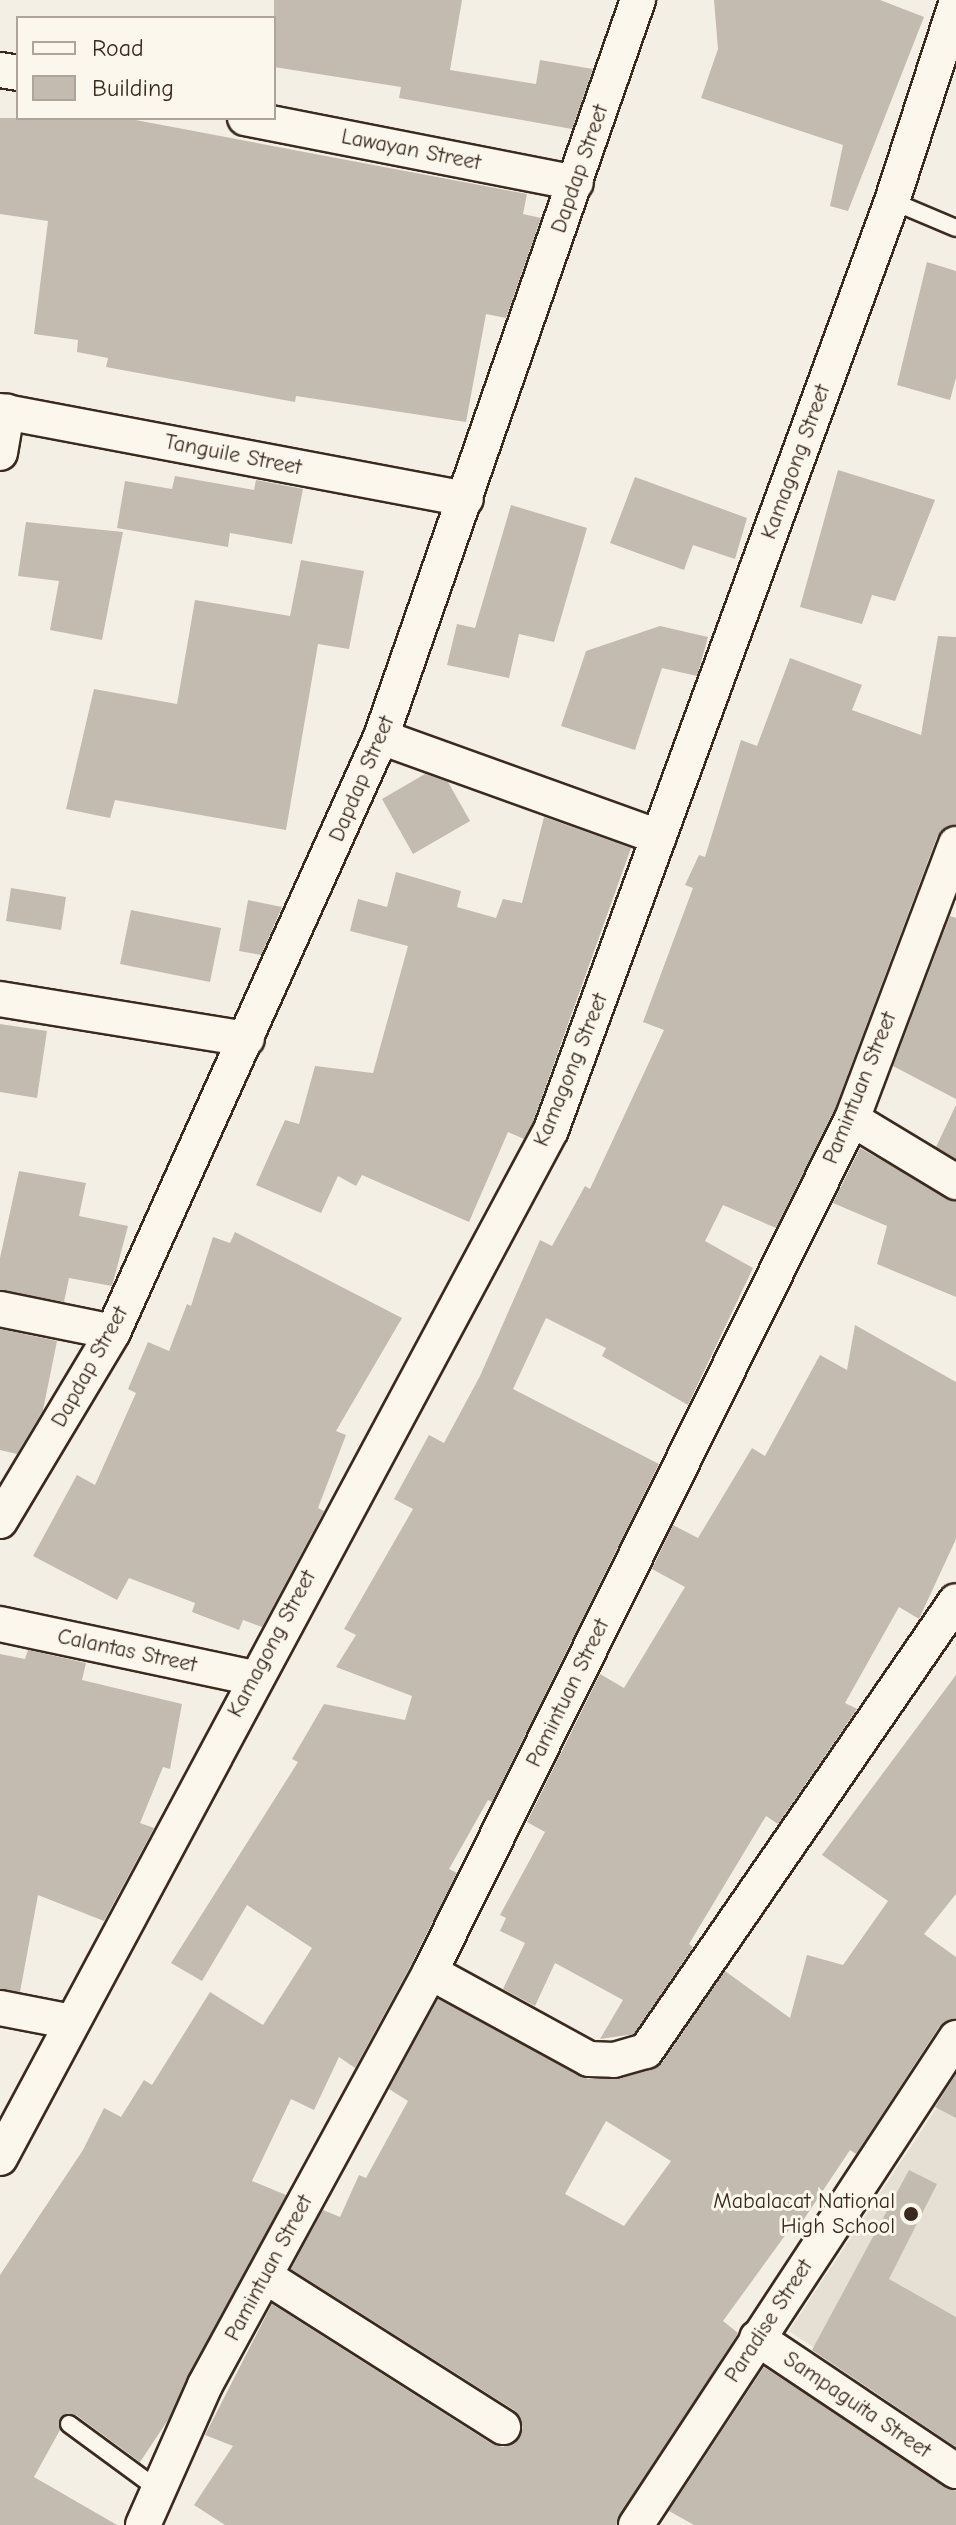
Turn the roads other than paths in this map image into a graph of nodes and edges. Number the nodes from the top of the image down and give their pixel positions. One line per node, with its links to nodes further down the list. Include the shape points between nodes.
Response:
1 (638, 0): 4 (street, Dapdap Street)
2 (956, 4): 5 (street, Kamagong Street)
3 (255, 120): 4 (street, Lawayan Street)
4 (576, 183): 9 (street, Dapdap Street)
5 (892, 201): 6 (lane); 11 (street, Kamagong Street)
6 (956, 228)
7 (4, 412): 8 (street); 9 (street, Tanguile Street)
8 (0, 453)
9 (466, 499): 10 (street, Dapdap Street)
10 (381, 737): 11 (street); 15 (street, Dapdap Street)
11 (659, 837): 23 (street, Kamagong Street, via 551,1130)
12 (956, 844): 13 (street, Pamintuan Street)
13 (946, 902): 16 (street, Pamintuan Street)
14 (0, 999): 15 (street)
15 (247, 1039): 19 (street, Dapdap Street)
16 (852, 1119): 17 (street); 24 (street, Pamintuan Street)
17 (956, 1182)
18 (0, 1309): 19 (street)
19 (113, 1332): 20 (street, Dapdap Street)
20 (0, 1521)
21 (956, 1601): 24 (street, via 646,2051 614,2060 589,2059)
22 (0, 1624): 23 (street, Calantas Street)
23 (254, 1678): 26 (street, Kamagong Street)
24 (430, 1972): 29 (street, Pamintuan Street)
25 (0, 2008): 26 (street)
26 (72, 2022): 28 (street, Kamagong Street)
27 (955, 2043): 30 (street, Paradise Street)
28 (0, 2158)
29 (265, 2276): 32 (street); 34 (street, Pamintuan Street, via 205,2385)
30 (757, 2338): 33 (street, Sampaguita Street); 36 (street, Paradise Street)
31 (69, 2424): 34 (lane)
32 (503, 2427)
33 (956, 2471)
34 (159, 2490): 35 (street, Pamintuan Street)
35 (143, 2525)
36 (636, 2525)

